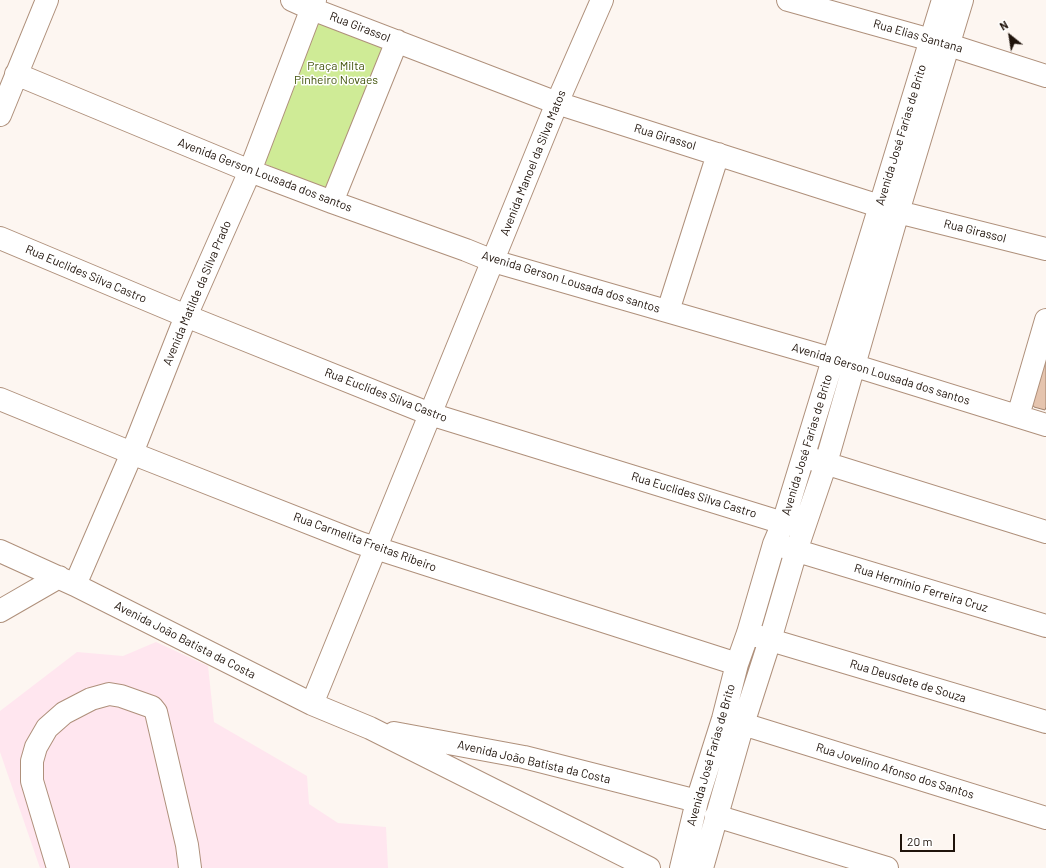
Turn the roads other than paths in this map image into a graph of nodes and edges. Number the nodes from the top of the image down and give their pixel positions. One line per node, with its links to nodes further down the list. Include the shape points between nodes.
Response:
1 (47, 0): 9 (street)
2 (602, 0): 11 (street, Avenida Manoel da Silva Matos)
3 (788, 0): 8 (street, Rua Elias Santana)
4 (943, 0): 8 (street, Avenida José Farias de Brito)
5 (962, 0): 8 (street, Avenida José Farias de Brito)
6 (306, 3): 7 (street, Rua Girassol); 14 (street, Avenida Matilde da Silva Prado)
7 (397, 41): 11 (street, Rua Girassol); 15 (street)
8 (940, 42): 10 (street, Rua Elias Santana); 16 (street, Avenida José Farias de Brito)
9 (16, 74): 12 (street); 14 (street, Avenida Gerson Lousada dos santos)
10 (1046, 76)
11 (557, 103): 13 (street, Rua Girassol); 19 (street, Avenida Manoel da Silva Matos)
12 (0, 115)
13 (718, 154): 16 (street, Rua Girassol); 20 (street)
14 (250, 171): 15 (street, Avenida Gerson Lousada dos santos); 21 (street, Avenida Matilde da Silva Prado)
15 (332, 202): 19 (street, Avenida Gerson Lousada dos santos)
16 (889, 209): 18 (street, Rua Girassol); 23 (street, Avenida José Farias de Brito); 24 (street, Avenida José Farias de Brito)
17 (0, 238): 21 (street, Rua Euclides Silva Castro)
18 (1046, 249)
19 (493, 261): 20 (street, Avenida Gerson Lousada dos santos); 26 (street, Avenida Manoel da Silva Matos)
20 (668, 311): 23 (street, Avenida Gerson Lousada dos santos)
21 (186, 316): 26 (street, Rua Euclides Silva Castro); 29 (street, Avenida Matilde da Silva Prado)
22 (1046, 320): 27 (street)
23 (834, 359): 24 (street, Avenida Gerson Lousada dos santos); 30 (street, Avenida José Farias de Brito)
24 (854, 365): 27 (street, Avenida Gerson Lousada dos santos); 31 (street, Avenida José Farias de Brito)
25 (0, 399): 29 (street, Rua Carmelita Freitas Ribeiro)
26 (430, 414): 32 (street, Rua Euclides Silva Castro); 35 (street, Avenida Manoel da Silva Matos)
27 (1018, 416): 28 (street, Avenida Gerson Lousada dos santos)
28 (1046, 425)
29 (132, 453): 35 (street, Rua Carmelita Freitas Ribeiro); 38 (street, Avenida Matilde da Silva Prado)
30 (804, 456): 31 (street); 32 (street, Avenida José Farias de Brito)
31 (826, 463): 33 (street); 37 (street, Avenida José Farias de Brito)
32 (783, 523): 34 (street, Avenida José Farias de Brito)
33 (1046, 532)
34 (774, 544): 37 (street, Rua Hermínio Ferreira Cruz); 41 (street, Avenida José Farias de Brito)
35 (376, 548): 43 (street, Rua Carmelita Freitas Ribeiro); 44 (street, Avenida Manoel da Silva Matos)
36 (0, 551): 38 (street, Avenida João Batista da Costa)
37 (796, 551): 40 (street, Rua Hermínio Ferreira Cruz); 42 (street, Avenida José Farias de Brito)
38 (67, 581): 39 (street); 44 (street, Avenida João Batista da Costa)
39 (0, 611)
40 (1046, 626)
41 (748, 633): 42 (street, Rua Deusdete de Souza); 43 (street, Avenida José Farias de Brito)
42 (770, 640): 45 (street, Avenida José Farias de Brito); 46 (street, Rua Deusdete de Souza)
43 (737, 664): 45 (street, Avenida José Farias de Brito)
44 (312, 704): 47 (street, Avenida João Batista da Costa)
45 (733, 721): 48 (street, Avenida José Farias de Brito); 49 (street, Avenida José Farias de Brito); 50 (street, Rua Jovelino Afonso dos Santos)
46 (1046, 722)
47 (370, 728): 48 (street, Avenida João Batista da Costa, via 524,757); 53 (street, Avenida João Batista da Costa)
48 (697, 801): 54 (street, Avenida José Farias de Brito)
49 (716, 816): 55 (street, Avenida José Farias de Brito); 56 (street)
50 (1046, 818)
51 (58, 868): 52 (street, via 32,781 32,761 36,746 47,728 64,713 92,698 109,694 152,707 156,712)
52 (190, 868)
53 (649, 868)
54 (681, 868)
55 (702, 868)
56 (887, 868)

